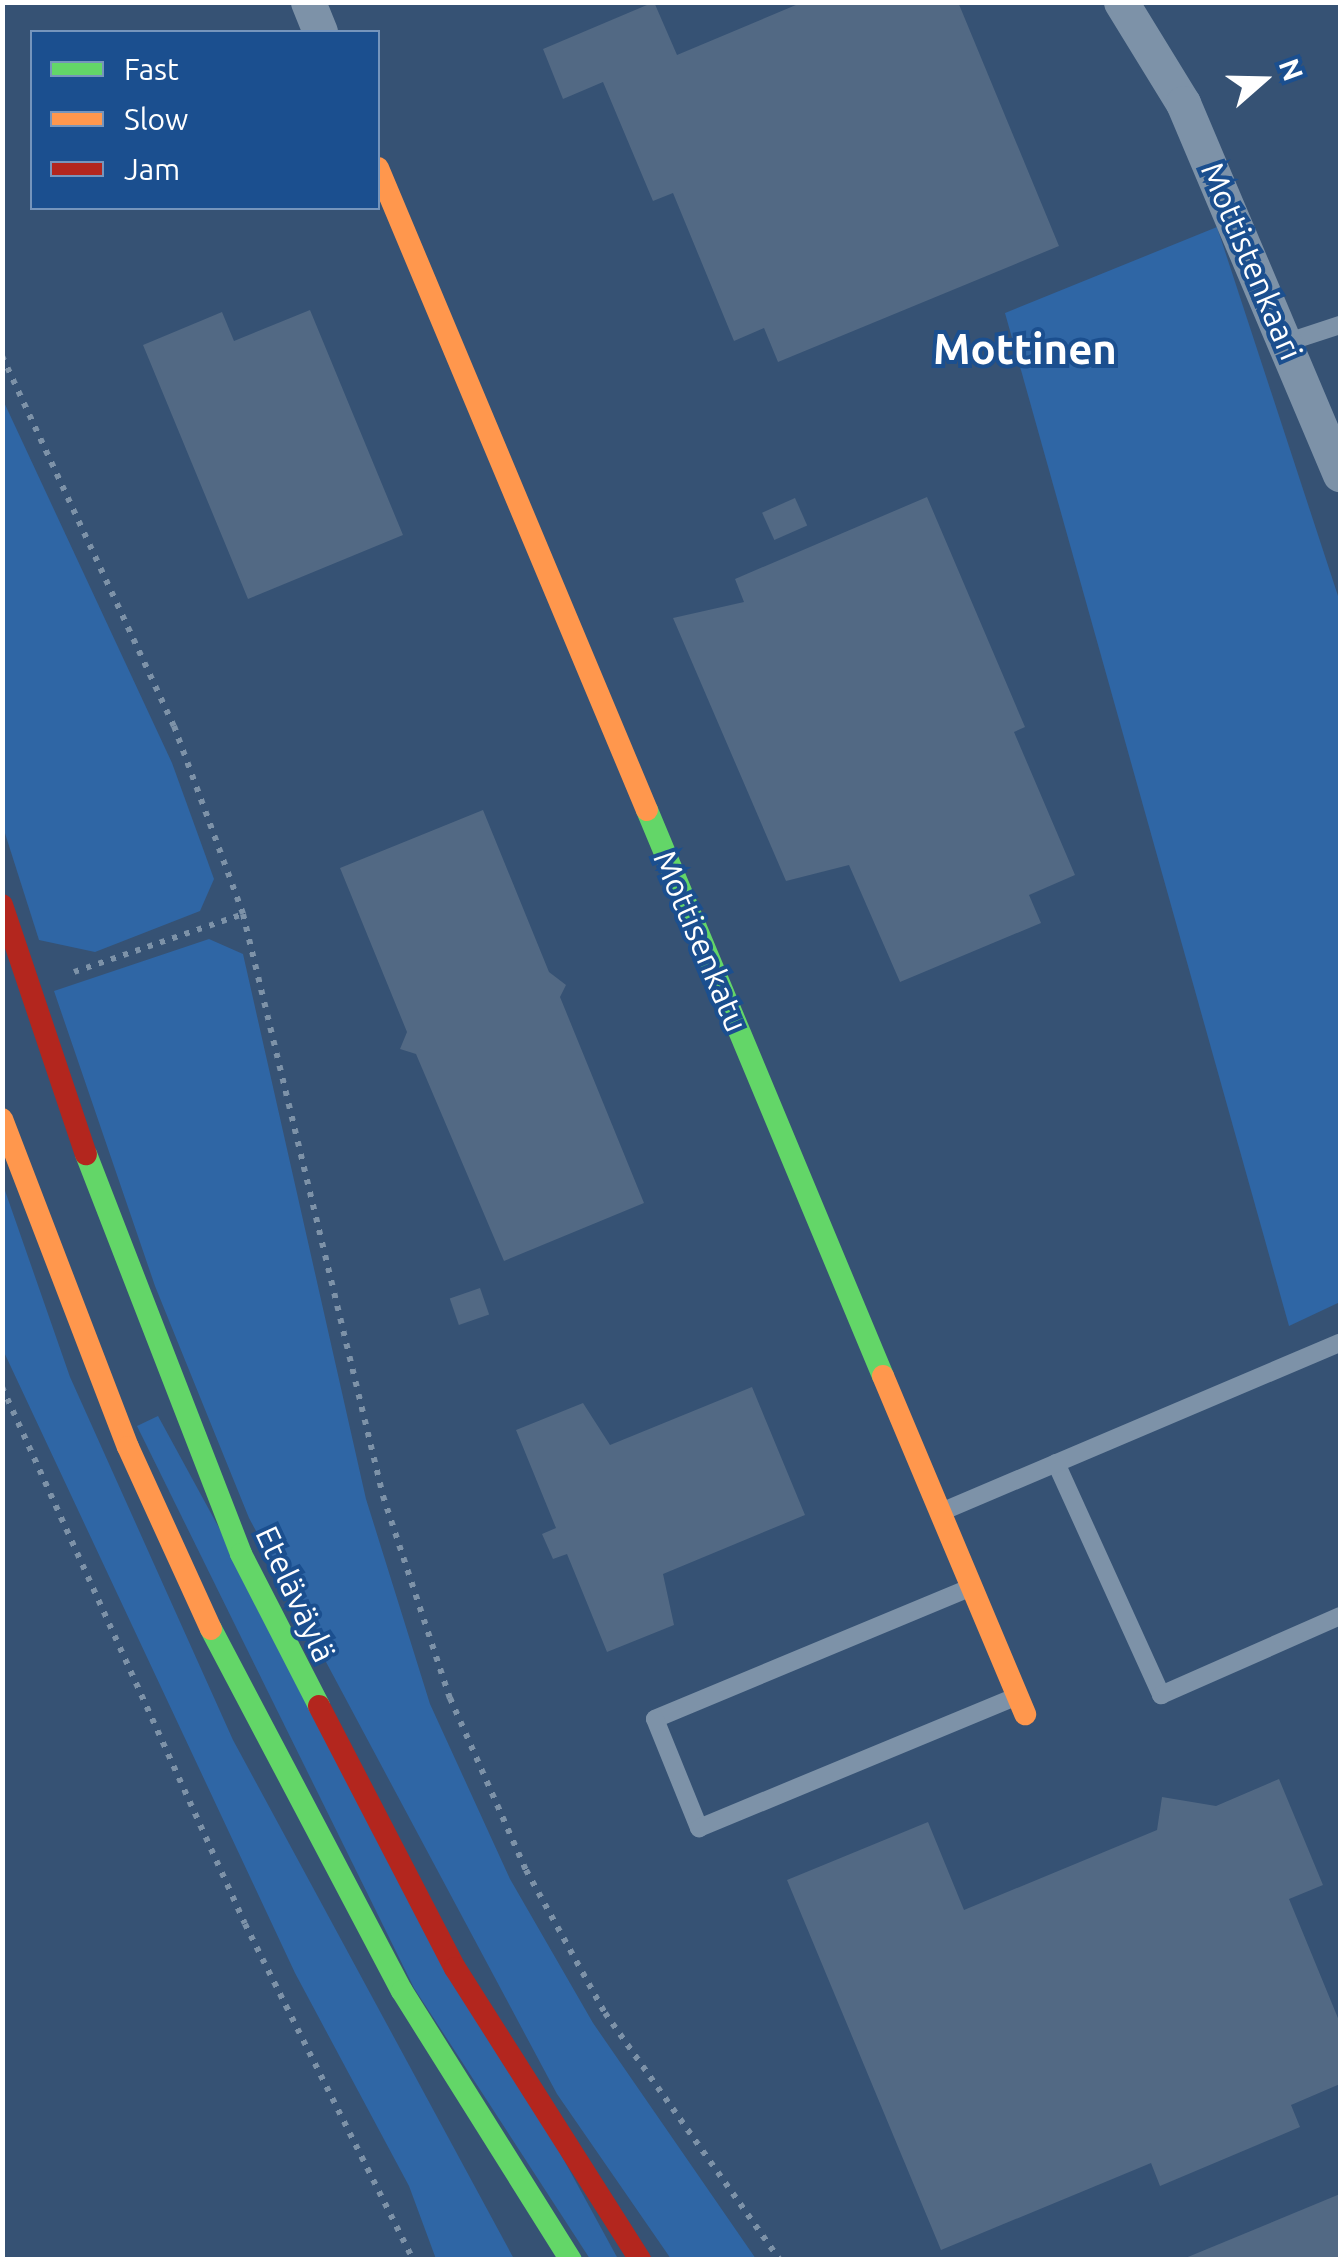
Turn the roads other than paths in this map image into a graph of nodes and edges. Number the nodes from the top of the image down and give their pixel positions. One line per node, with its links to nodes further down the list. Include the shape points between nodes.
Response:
1 (308, 2): 3 (street)
2 (1121, 2): 6 (street, Mottistenkaari, via 1183,103)
3 (319, 30)
4 (380, 173): 12 (main road, Mottisenkatu)
5 (1340, 324): 6 (lane)
6 (1288, 342): 7 (street, Mottistenkaari)
7 (1340, 474)
8 (2, 905): 17 (main road, Eteläväylä, via 124,1268 240,1554 455,1968)
9 (2, 1120): 16 (main road, via 128,1447 238,1687 402,1991)
10 (1340, 1343): 11 (lane)
11 (1056, 1463): 12 (lane); 14 (lane, via 1161,1695)
12 (941, 1512): 13 (main road, Mottisenkatu)
13 (972, 1587): 15 (main road, Mottisenkatu); 15 (lane, via 654,1719 700,1828)
14 (1340, 1616)
15 (1022, 1705)
16 (571, 2260)
17 (640, 2260)

